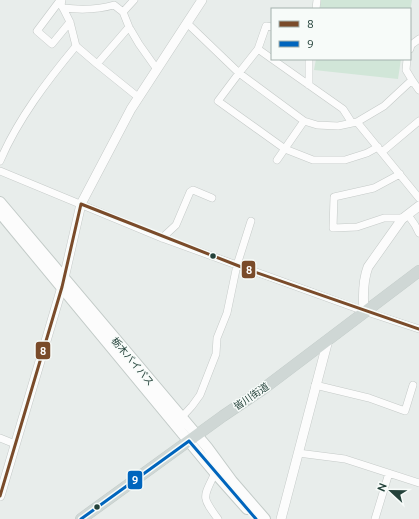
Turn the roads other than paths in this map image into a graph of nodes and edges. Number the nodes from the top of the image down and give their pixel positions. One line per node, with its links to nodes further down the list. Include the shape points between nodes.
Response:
1 (134, 0): 4 (street)
2 (202, 0): 6 (street)
3 (59, 3): 4 (street, via 88,10 114,5); 5 (street); 5 (street, via 37,31 52,44)
4 (123, 12): 7 (street)
5 (70, 22): 9 (street)
6 (187, 23): 16 (street); 17 (street)
7 (129, 27): 15 (street); 16 (street)
8 (271, 27): 10 (street, via 266,26)
9 (76, 46): 15 (street); 28 (street, via 22,118)
10 (258, 49): 11 (street); 17 (street)
11 (271, 58)
12 (273, 60): 19 (street)
13 (309, 60): 19 (street)
14 (407, 60): 18 (street, via 406,70)
15 (97, 64): 21 (street)
16 (156, 68): 21 (street)
17 (239, 73): 22 (street); 25 (street, via 218,101)
18 (412, 80): 20 (street); 24 (street, via 384,106)
19 (309, 85): 24 (street, via 343,109)
20 (419, 90)
21 (138, 97): 34 (street)
22 (304, 121): 24 (street, via 317,125 338,126); 25 (street)
23 (419, 121): 26 (street)
24 (355, 122): 26 (street)
25 (285, 149): 26 (street, via 312,160 345,160); 27 (street)
26 (380, 149): 30 (street)
27 (277, 160)
28 (0, 161)
29 (0, 171): 34 (street)
30 (400, 174): 32 (street); 37 (street, via 374,188 334,197 333,228 357,227 384,218)
31 (212, 198): 40 (street, via 193,190 190,192 176,226)
32 (419, 198)
33 (0, 202): 43 (main road, 栃木バイパス)
34 (81, 204): 40 (street); 43 (street)
35 (419, 206): 37 (street)
36 (0, 213): 43 (main road, 栃木バイパス)
37 (406, 216): 39 (street, via 416,225); 44 (street, via 366,272)
38 (251, 221): 41 (street)
39 (419, 233)
40 (162, 238): 41 (street)
41 (237, 266): 44 (street); 49 (street, via 228,313 217,338 216,354 208,376 200,394)
42 (419, 271): 44 (main road, 皆川街道)
43 (63, 282): 49 (main road, 栃木バイパス); 51 (main road, 栃木バイパス); 52 (street)
44 (364, 311): 45 (street); 46 (main road, 皆川街道)
45 (419, 329)
46 (328, 340): 47 (street); 51 (main road, 皆川街道)
47 (315, 385): 48 (street, via 369,398 405,411); 53 (street)
48 (413, 385)
49 (181, 418): 51 (main road, 栃木バイパス)
50 (0, 438): 52 (street)
51 (192, 438): 54 (main road, 栃木バイパス); 58 (main road, 皆川街道); 61 (main road, 栃木バイパス)
52 (15, 444): 57 (street)
53 (298, 453): 55 (street, via 345,459); 62 (street)
54 (215, 473): 59 (street, via 205,494 206,503); 60 (main road, 栃木バイパス)
55 (389, 473): 56 (street); 63 (street)
56 (419, 483)
57 (0, 496)
58 (81, 519)
59 (218, 519)
60 (256, 519)
61 (265, 519)
62 (281, 519)
63 (375, 519)

